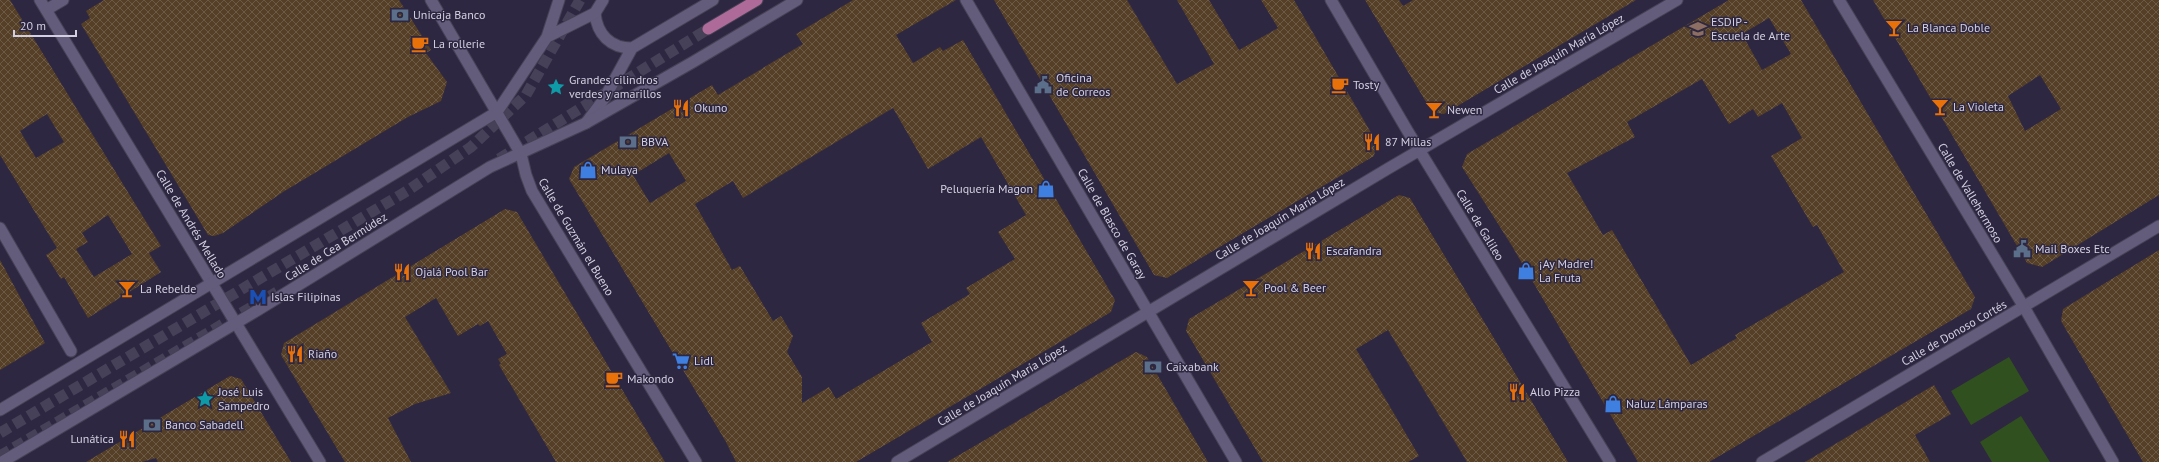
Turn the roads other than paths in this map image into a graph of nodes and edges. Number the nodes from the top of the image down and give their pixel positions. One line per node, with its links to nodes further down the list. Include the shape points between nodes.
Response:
1 (40, 0): 13 (street, Calle de Andrés Mellado)
2 (63, 0): 13 (street)
3 (431, 0): 18 (street, Calle de Guzmán el Bueno)
4 (559, 0): 16 (street)
5 (603, 0): 14 (street)
6 (713, 0): 17 (street)
7 (757, 0): 15 (main road)
8 (796, 0): 19 (street, Calle de Cea Bermúdez, via 688,66)
9 (966, 0): 26 (street, Calle de Blasco de Garay)
10 (1331, 0): 20 (street, Calle de Galileo)
11 (1677, 0): 20 (street, Calle de Joaquín María López)
12 (1839, 0): 25 (street, Calle de Vallehermoso)
13 (46, 10): 24 (street, Calle de Andrés Mellado)
14 (595, 13): 16 (street); 17 (street, via 596,24 607,40 622,48)
15 (708, 29)
16 (547, 37): 18 (street)
17 (632, 48): 19 (street, Calle de Cea Bermúdez, via 604,99)
18 (496, 112): 21 (street, Calle de Guzmán el Bueno); 24 (street)
19 (586, 123): 21 (street, Calle de Cea Bermúdez)
20 (1420, 150): 26 (street, Calle de Joaquín María López); 35 (street, Calle de Galileo)
21 (521, 154): 27 (street, Calle de Cea Bermúdez, via 490,167); 32 (street, Calle de Guzmán el Bueno, via 532,191)
22 (2159, 226): 25 (street, Calle de Donoso Cortés)
23 (0, 228): 28 (street)
24 (212, 283): 27 (street, Calle de Andrés Mellado); 29 (street)
25 (2024, 307): 36 (street, Calle de Donoso Cortés); 37 (street, Calle de Vallehermoso)
26 (1149, 313): 33 (street, Calle de Joaquín María López); 34 (street, Calle de Blasco de Garay)
27 (236, 324): 30 (street, Calle de Cea Bermúdez); 31 (street, Calle de Andrés Mellado)
28 (71, 351)
29 (0, 410)
30 (2, 462)
31 (320, 462)
32 (696, 462)
33 (897, 462)
34 (1236, 462)
35 (1610, 462)
36 (1762, 462)
37 (2113, 462)

